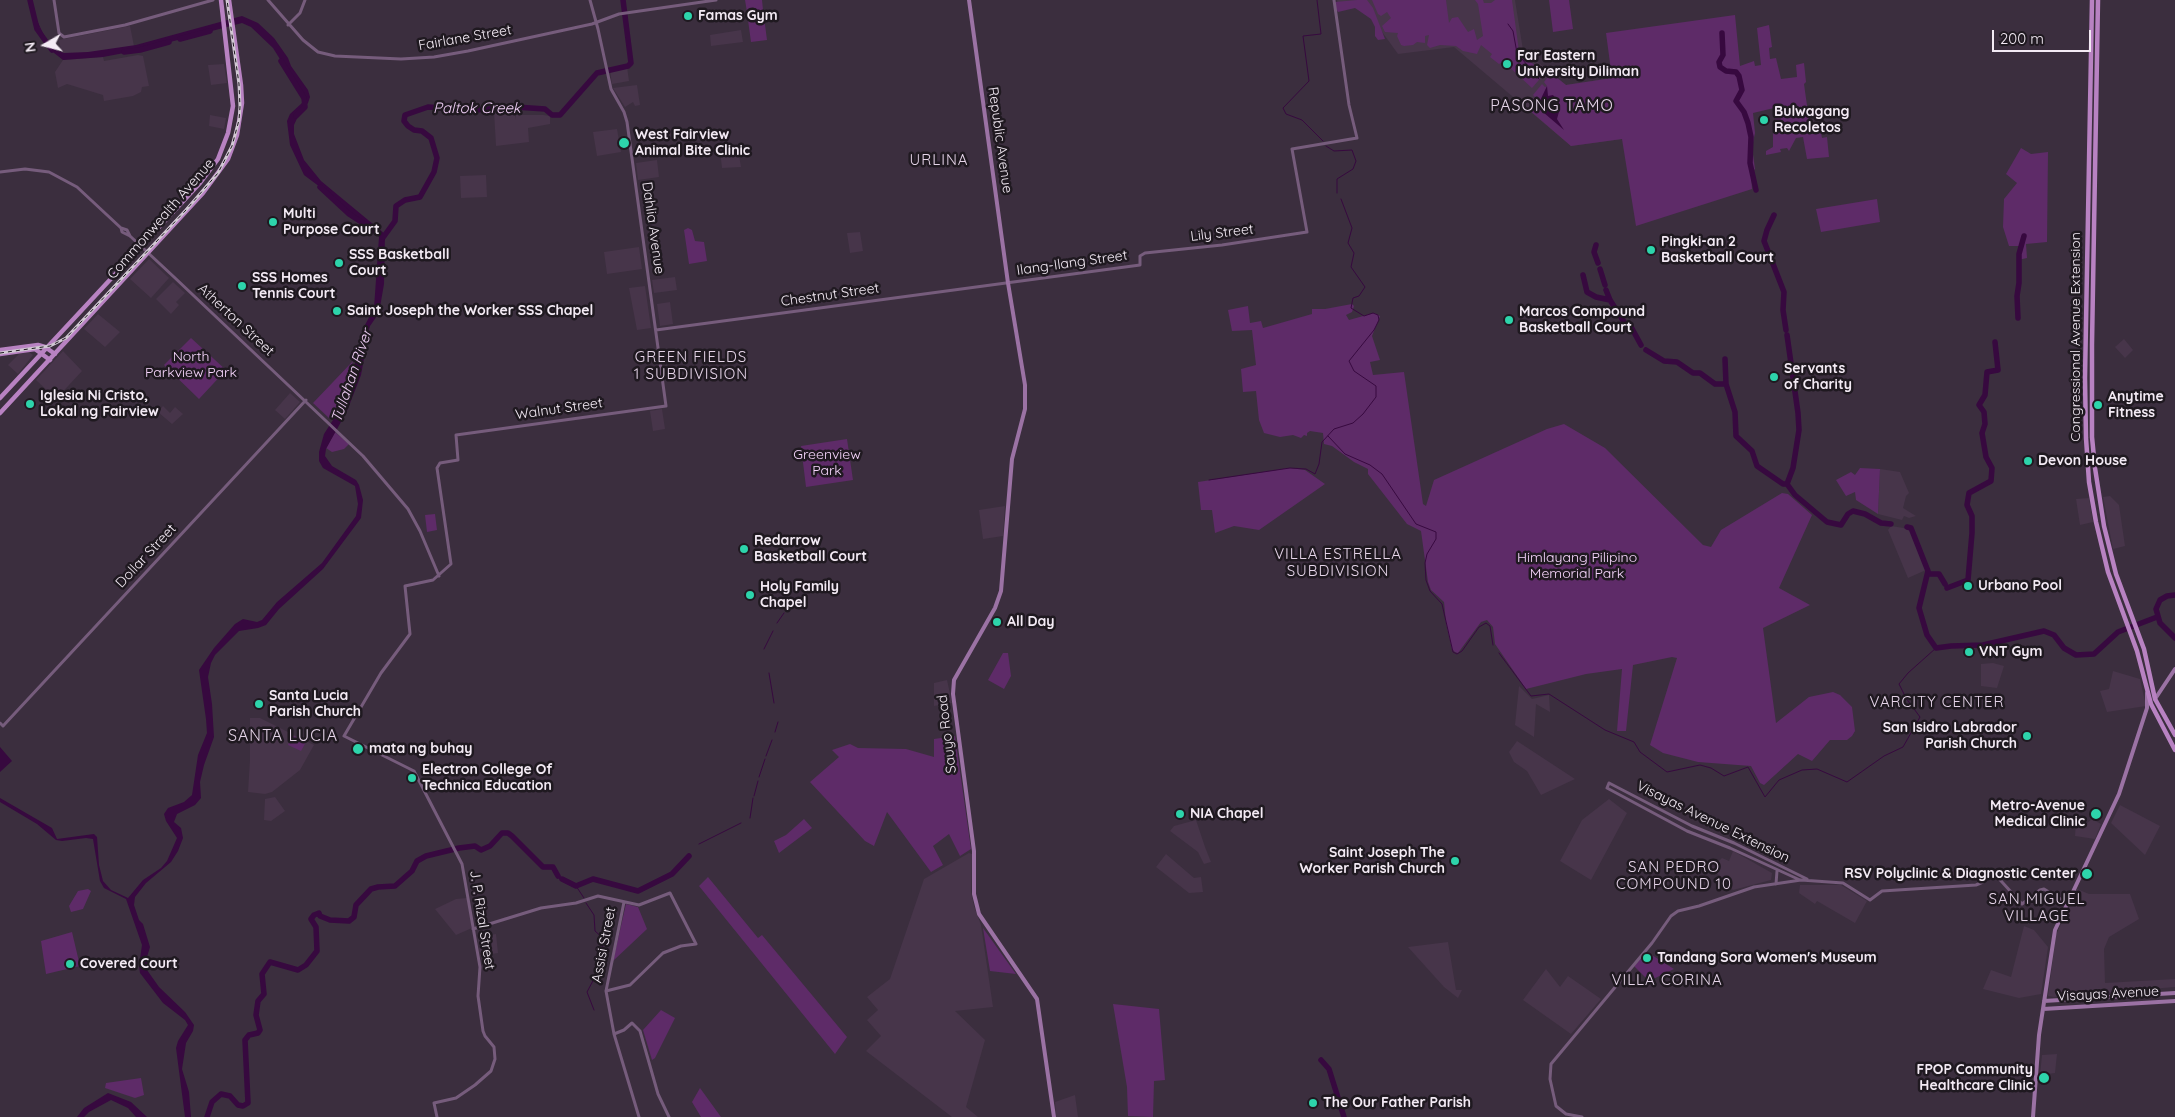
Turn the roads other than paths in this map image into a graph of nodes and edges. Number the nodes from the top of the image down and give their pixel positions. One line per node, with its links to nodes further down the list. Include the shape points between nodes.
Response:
1 (54, 0): 2 (street, via 60,35 64,37 96,32)
2 (213, 0)
3 (221, 0): 18 (main road, Commonwealth Avenue, via 233,106 225,144 209,172)
4 (229, 0): 19 (main road, Commonwealth Avenue, via 242,85 240,121 233,148 212,183)
5 (268, 0): 14 (street, Fairlane Street)
6 (306, 0): 14 (street, via 300,13)
7 (590, 0): 13 (street, Dahlia Avenue)
8 (716, 0): 13 (street, Fairlane Street, via 622,13)
9 (969, 0): 21 (main road, Republic Avenue)
10 (1334, 0): 20 (street, Lily Street, via 1357,138 1292,149 1307,232 1140,255)
11 (2092, 0): 15 (main road, Congressional Avenue Extension)
12 (2098, 0): 16 (main road, Congressional Avenue Extension)
13 (597, 22): 14 (street, Fairlane Street, via 460,53 401,59 325,54 310,47); 22 (street, Dahlia Avenue, via 611,89 627,122)
14 (288, 25)
15 (2090, 118): 16 (main road); 37 (main road, Congressional Avenue Extension)
16 (2097, 118): 36 (main road, Congressional Avenue Extension)
17 (0, 172): 18 (street, Atherton Street, via 26,169 49,172 64,179 127,230)
18 (142, 247): 19 (street, Atherton Street); 23 (main road, Commonwealth Avenue)
19 (148, 253): 29 (main road, Commonwealth Avenue); 33 (street, Atherton Street)
20 (1140, 265): 21 (street, Ilang-Ilang Street)
21 (1008, 283): 22 (street, Chestnut Street); 67 (main road, Sauyo Road, via 1025,392 1024,412 1012,462 1003,581 995,608 954,680 952,694 974,851 974,894 979,914 1037,999)
22 (656, 330): 34 (street, Dahlia Avenue)
23 (53, 342): 24 (main road); 25 (main road, Commonwealth Avenue)
24 (38, 345): 25 (main road); 27 (main road)
25 (47, 348): 28 (main road, Commonwealth Avenue); 29 (main road)
26 (33, 349): 27 (main road); 28 (main road); 30 (main road)
27 (0, 352)
28 (42, 353): 30 (main road, Commonwealth Avenue); 31 (main road)
29 (55, 354): 31 (main road, Commonwealth Avenue)
30 (36, 359): 32 (main road, Commonwealth Avenue)
31 (50, 360): 35 (main road, Commonwealth Avenue)
32 (0, 398)
33 (306, 400): 38 (street, Atherton Street, via 377,470 408,509); 44 (street, Dollar Street)
34 (666, 406): 38 (street, Walnut Street, via 456,435 458,460 439,464 438,470 451,564)
35 (0, 413)
36 (2092, 437): 37 (main road); 41 (main road, Congressional Avenue Extension, via 2104,526 2116,574 2145,654)
37 (2086, 438): 40 (main road, Congressional Avenue Extension, via 2096,522 2108,572 2139,659)
38 (439, 576): 55 (street, J. P. Rizal Street, via 404,586 410,634 344,736 414,771 462,864)
39 (2175, 669): 41 (main road)
40 (2147, 693): 42 (main road); 43 (main road, Congressional Avenue Extension)
41 (2155, 699): 45 (main road, Congressional Avenue Extension)
42 (2147, 710): 43 (main road); 54 (main road, via 2118,797)
43 (2154, 712): 46 (main road, Congressional Avenue Extension)
44 (2, 724)
45 (2175, 735)
46 (2175, 750)
47 (1662, 809): 48 (street); 48 (street, Visayas Avenue Extension, via 1608,786); 51 (street, Visayas Avenue Extension)
48 (1658, 815): 49 (street, Visayas Avenue Extension)
49 (1777, 870): 50 (street, Visayas Avenue Extension); 52 (street)
50 (1800, 880): 51 (street); 52 (street)
51 (1808, 880): 54 (street, via 1842,883 1870,900 1884,890 1976,885 1992,871 2022,904 2044,889)
52 (1776, 884): 68 (street, via 1748,889 1671,916 1551,1066 1550,1079 1556,1106 1566,1114)
53 (624, 902): 55 (street, via 598,896); 56 (street, Assisi Street); 56 (street, via 641,904 670,893 696,944 663,954 630,985)
54 (2066, 903): 60 (main road, via 2053,936)
55 (473, 929): 64 (street, J. P. Rizal Street, via 480,967 479,1003 484,1034 495,1052 491,1071 458,1097 434,1103)
56 (606, 991): 63 (street, Assisi Street)
57 (2175, 994): 58 (main road, Visayas Avenue)
58 (2109, 998): 60 (main road, Visayas Avenue); 61 (main road)
59 (2175, 1001): 61 (main road, Visayas Avenue)
60 (2044, 1002): 62 (main road)
61 (2110, 1005): 62 (main road, Visayas Avenue)
62 (2043, 1009): 69 (main road)
63 (614, 1034): 65 (street, Assisi Street); 66 (street, via 632,1023 644,1038 658,1094)
64 (437, 1117)
65 (639, 1117)
66 (669, 1117)
67 (1054, 1117)
68 (1582, 1117)
69 (2033, 1117)

